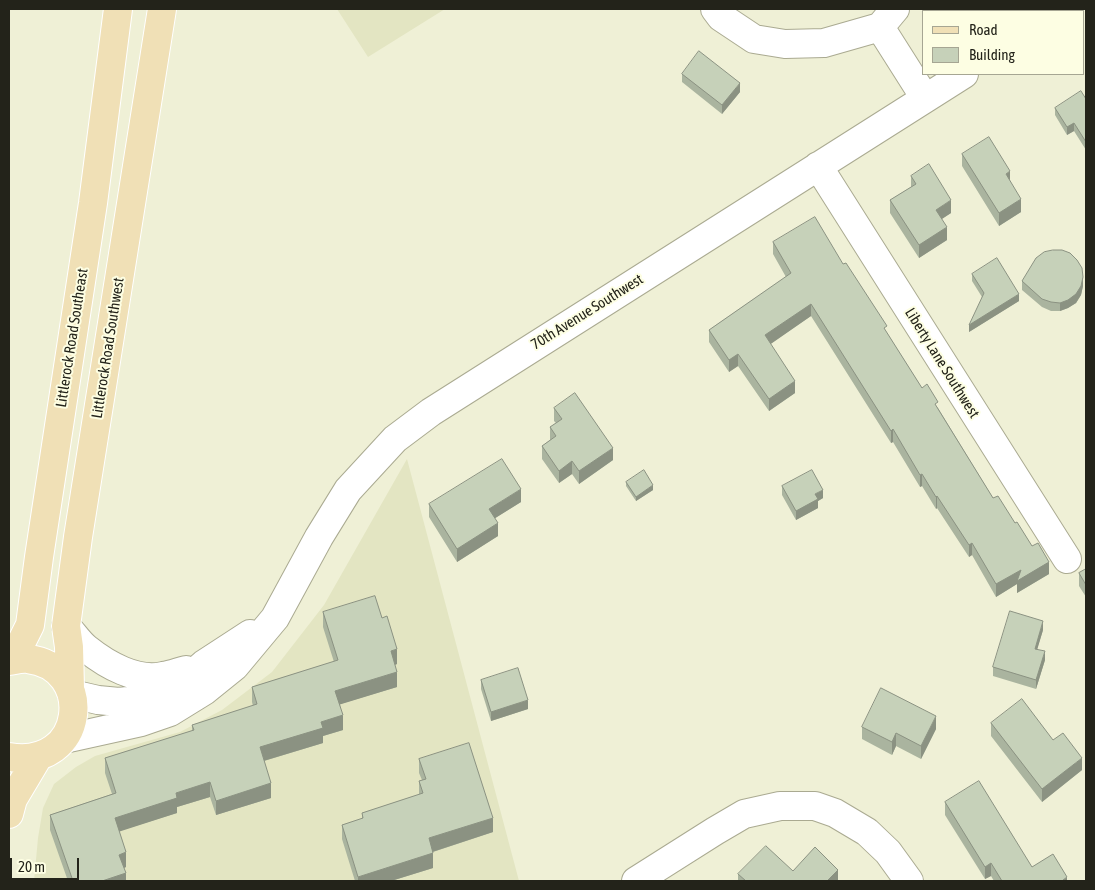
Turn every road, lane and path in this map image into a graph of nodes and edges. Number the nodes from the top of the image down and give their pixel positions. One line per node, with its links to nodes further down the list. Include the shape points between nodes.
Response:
1 (118, 9): 11 (main road, Littlerock Road Southeast, via 93,202 30,625)
2 (162, 9): 10 (main road, Littlerock Road Southwest)
3 (715, 9): 4 (street, via 720,17 754,39 785,44 824,43)
4 (887, 18): 6 (street)
5 (962, 75): 6 (street, 70th Avenue Southwest)
6 (925, 98): 7 (street, 70th Avenue Southwest)
7 (818, 166): 8 (street, Liberty Lane Southwest); 9 (street, 70th Avenue Southwest, via 439,406 395,439 348,490)
8 (1067, 559)
9 (275, 618): 12 (street, 70th Avenue Southwest); 14 (street, 70th Avenue Southwest, via 235,666 170,712 141,722)
10 (66, 626): 12 (street, via 86,648 107,664 133,674 162,677); 13 (main road, Littlerock Road Southwest)
11 (9, 661): 13 (main road, via 26,659 44,663 59,673)
12 (204, 664): 13 (street, 70th Avenue Southwest, via 182,684 137,700 98,700)
13 (71, 691): 14 (main road, Littlerock Road Southwest, via 74,710)
14 (64, 739): 16 (main road, via 53,750)
15 (9, 757): 16 (main road)
16 (38, 757): 17 (main road, via 13,799)
17 (9, 814)
18 (636, 881): 19 (street, via 744,814 780,806 815,806 836,813 867,832 888,852)
19 (909, 881)

